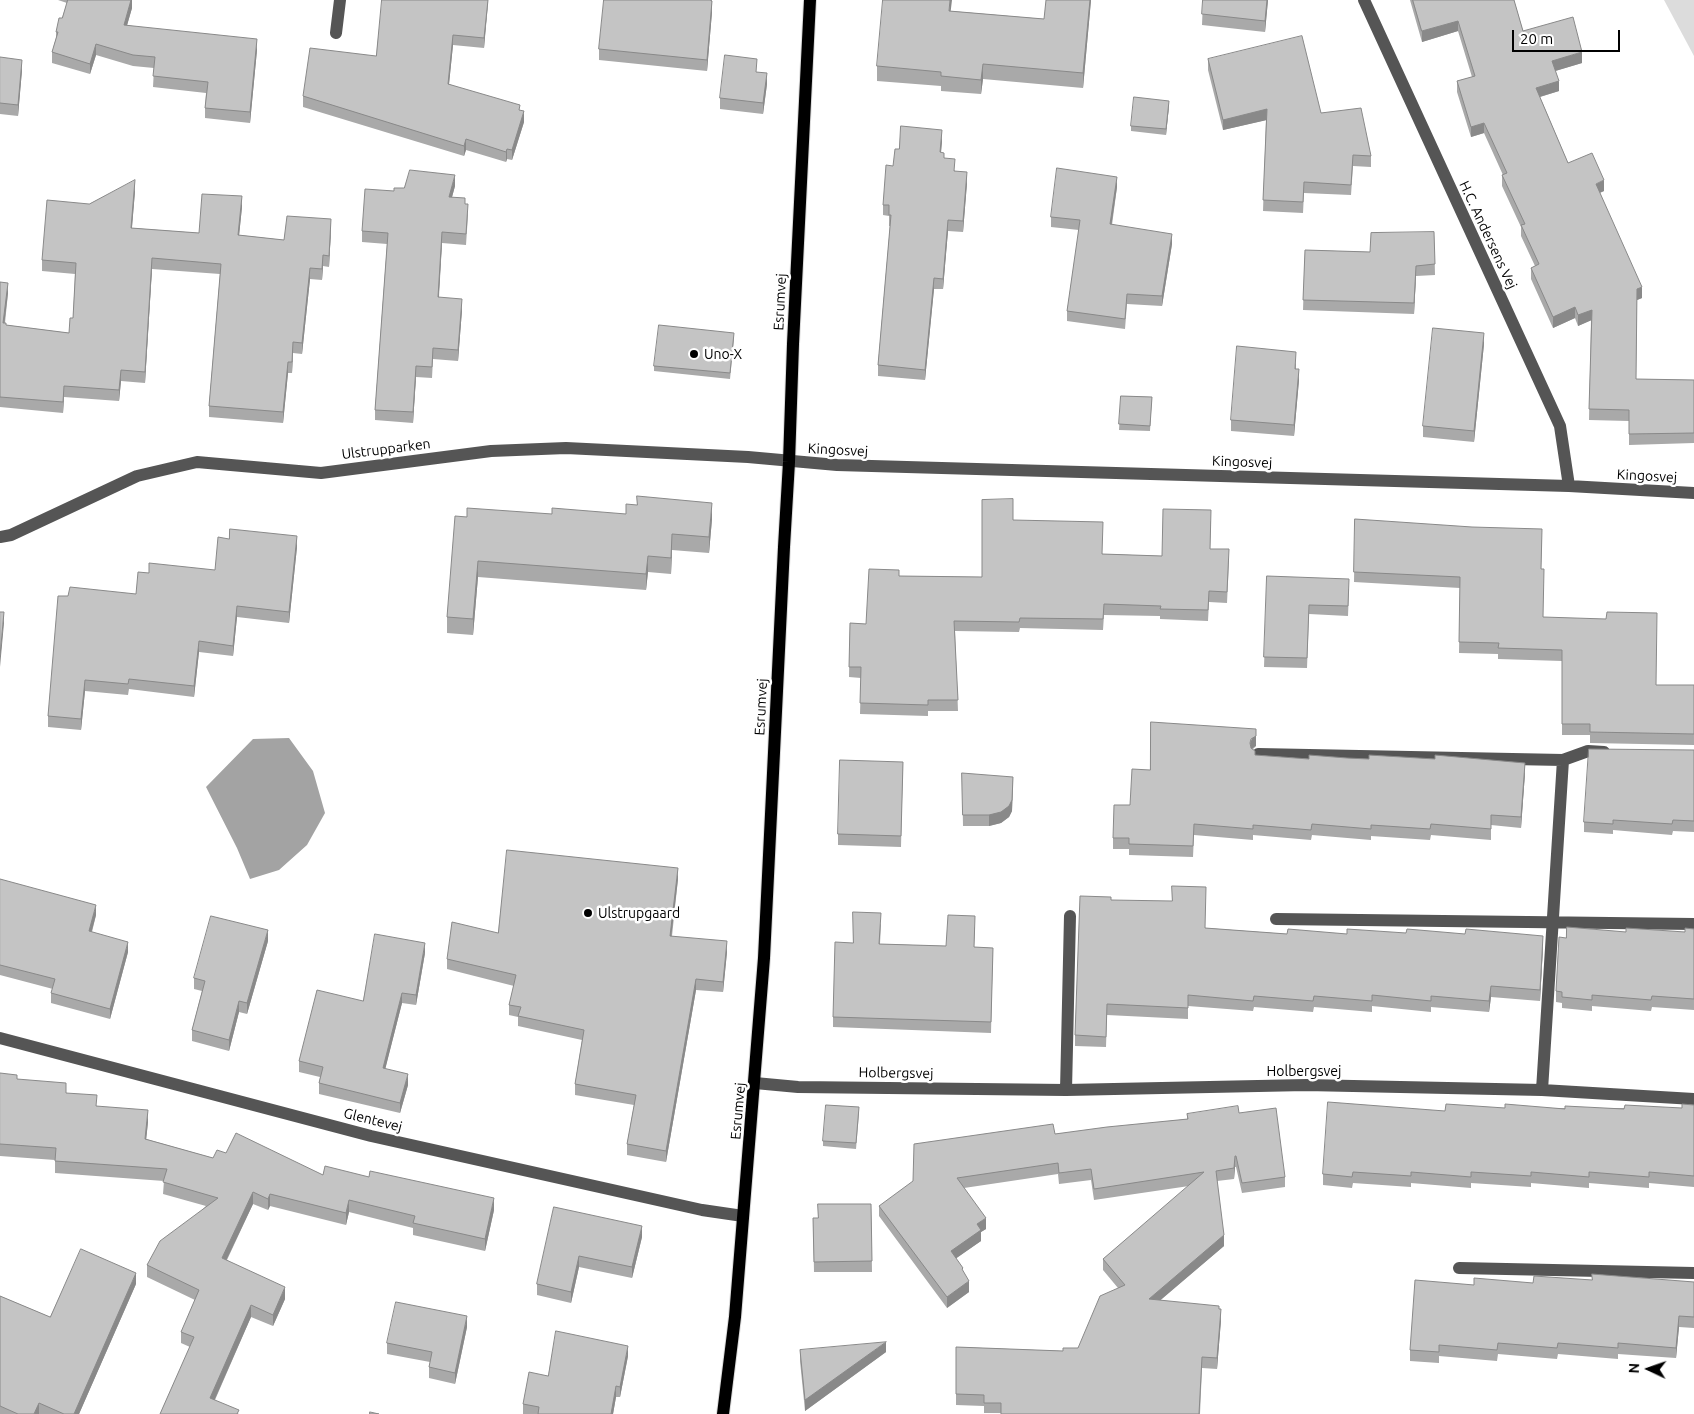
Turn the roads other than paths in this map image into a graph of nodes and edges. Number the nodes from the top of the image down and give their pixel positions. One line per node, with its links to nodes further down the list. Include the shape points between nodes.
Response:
1 (340, 0): 4 (street)
2 (810, 0): 5 (main road, Esrumvej)
3 (1364, 0): 6 (street, H.C. Andersens Vej, via 1560,426)
4 (336, 33)
5 (789, 462): 6 (street, Kingosvej); 8 (street, Ulstrupparken, via 566,448 491,451 321,473 197,462 138,476 11,535); 17 (main road, Esrumvej)
6 (1570, 486): 7 (street, Kingosvej)
7 (1694, 493)
8 (0, 537)
9 (1617, 752): 11 (street, via 1588,751)
10 (1258, 754): 11 (street)
11 (1563, 760): 14 (street)
12 (1070, 916): 18 (street)
13 (1276, 920): 14 (street)
14 (1553, 922): 15 (street); 19 (street)
15 (1694, 924)
16 (0, 1038): 21 (street, Glentevej, via 370,1136 702,1210)
17 (755, 1084): 18 (street, Holbergsvej); 21 (main road, Esrumvej)
18 (1066, 1090): 19 (street, Holbergsvej, via 1306,1085)
19 (1542, 1090): 20 (street, Holbergsvej)
20 (1694, 1099)
21 (743, 1216): 24 (main road, Esrumvej)
22 (1459, 1268): 23 (street)
23 (1694, 1273)
24 (723, 1414)

